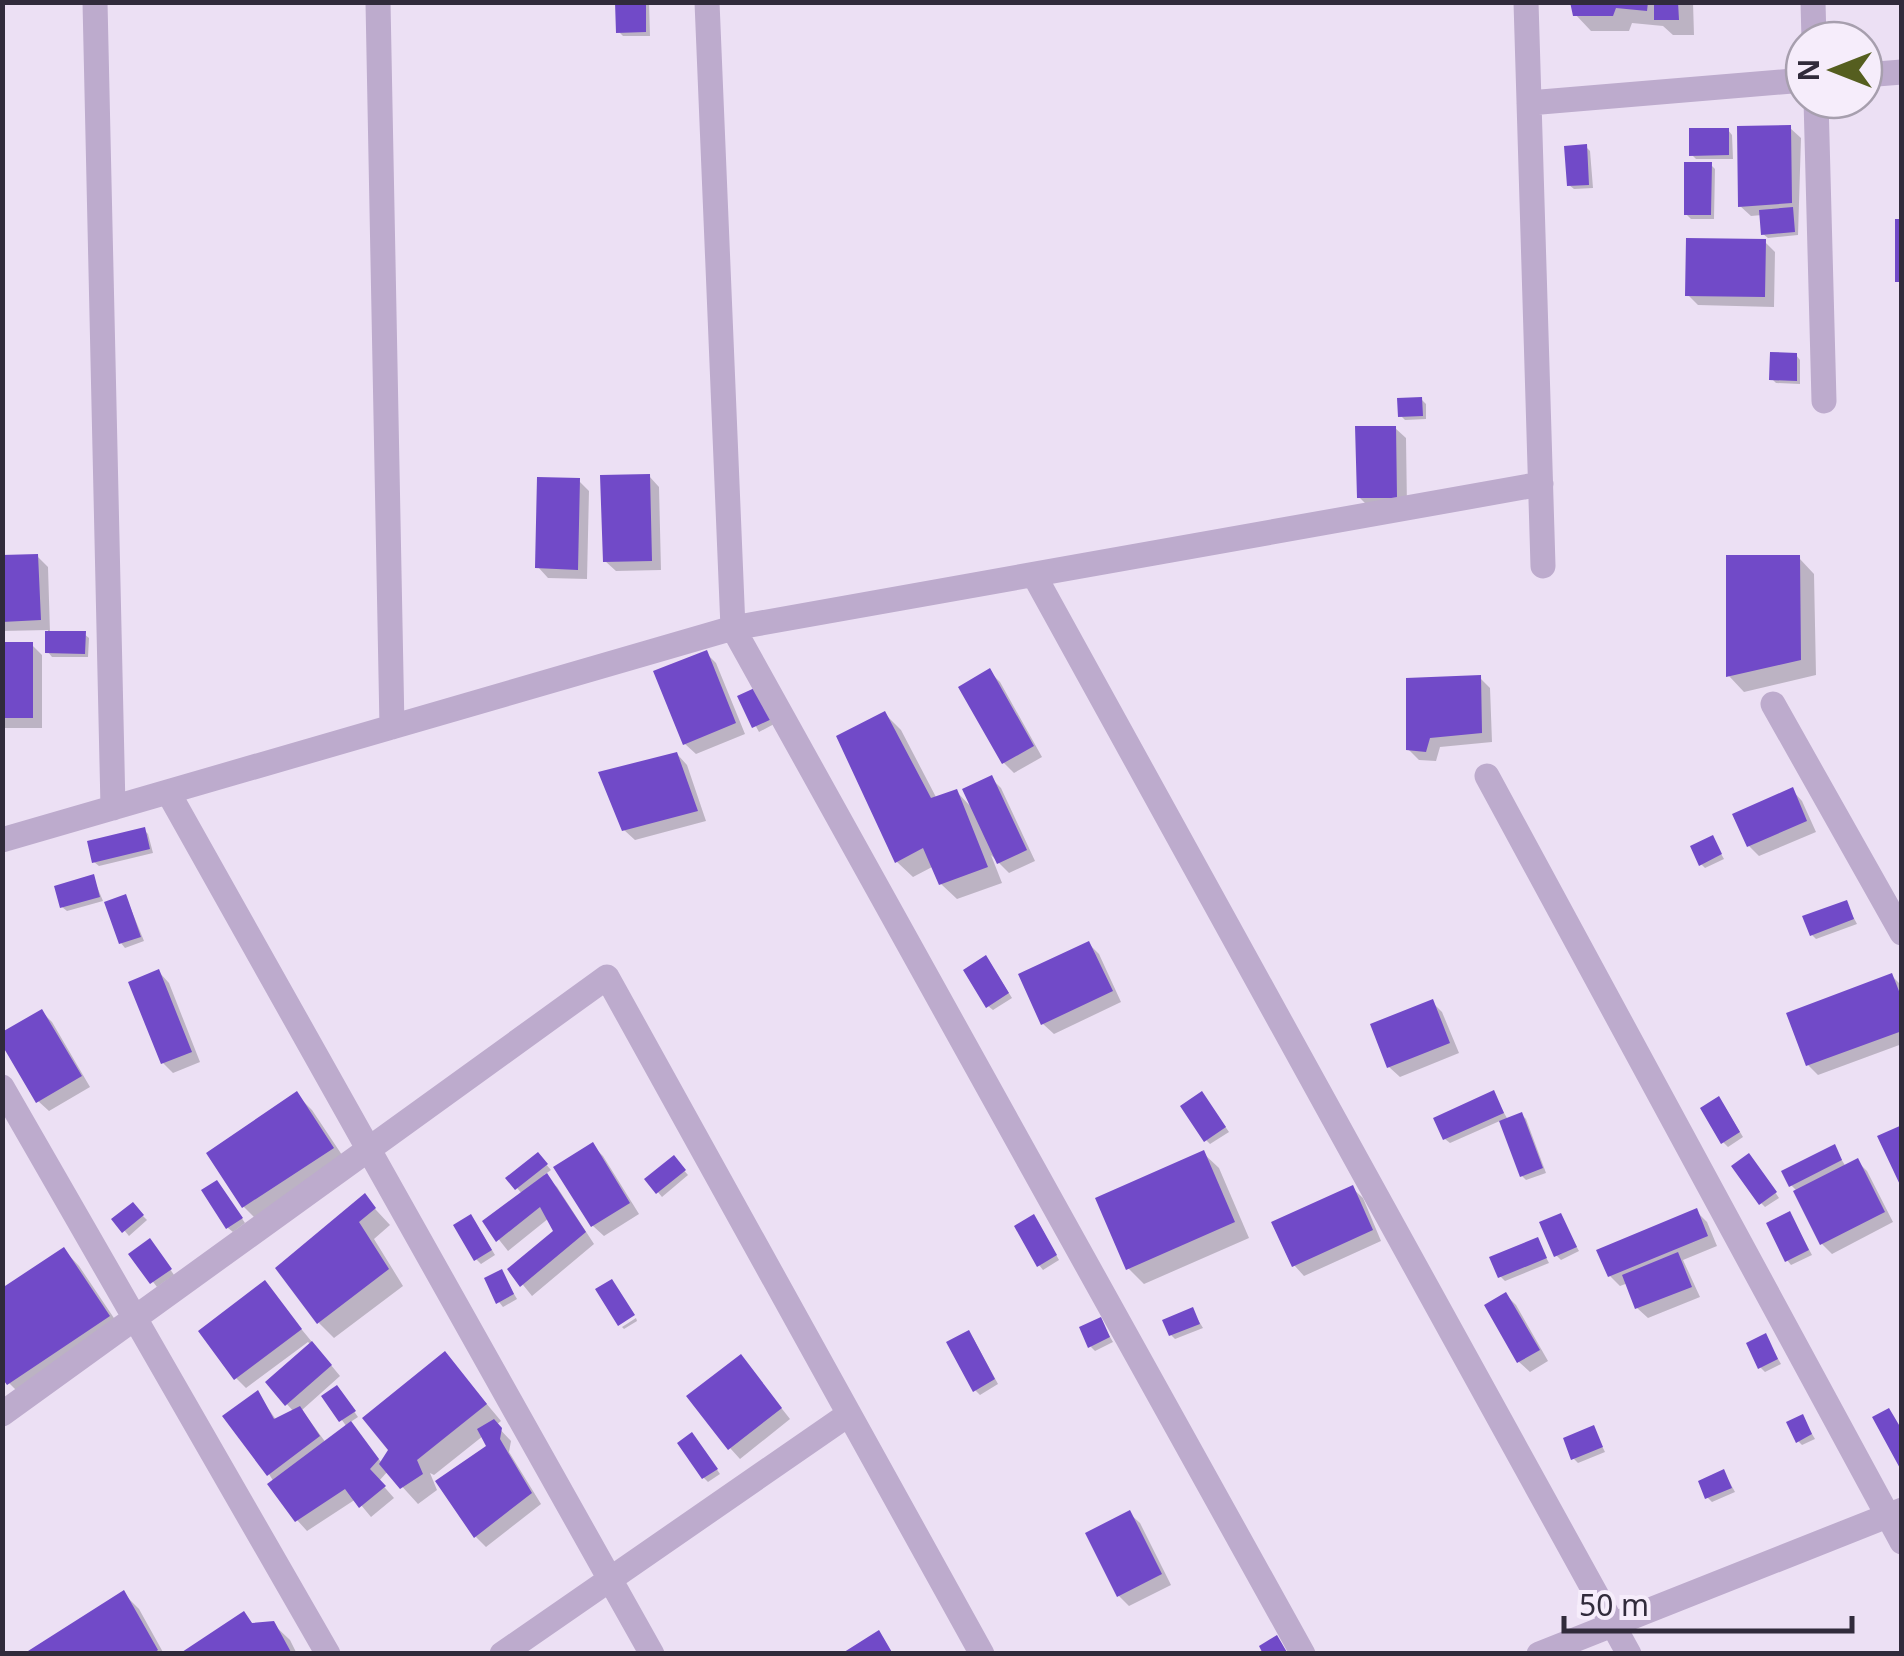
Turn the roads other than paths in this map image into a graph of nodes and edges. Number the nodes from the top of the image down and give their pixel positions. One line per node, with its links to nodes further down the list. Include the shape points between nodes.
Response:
1 (94, 2): 17 (street)
2 (378, 2): 14 (street)
3 (707, 2): 12 (street)
4 (1526, 2): 6 (street)
5 (1784, 82): 6 (street)
6 (1529, 103): 9 (street)
7 (1817, 120): 8 (street)
8 (1824, 400)
9 (1541, 484): 10 (street); 11 (street)
10 (1544, 566)
11 (1034, 574): 12 (street); 28 (street)
12 (733, 628): 14 (street); 33 (street)
13 (1774, 704): 19 (street)
14 (392, 727): 16 (street)
15 (1487, 776): 25 (street)
16 (168, 792): 17 (street); 21 (street)
17 (113, 808): 18 (street)
18 (2, 840)
19 (1902, 933)
20 (2, 1087): 22 (street)
21 (369, 1149): 22 (street); 24 (street, via 607,977); 27 (street)
22 (135, 1318): 23 (street); 29 (street)
23 (2, 1414)
24 (850, 1414): 27 (street); 32 (street)
25 (1894, 1513): 26 (street); 28 (street)
26 (1902, 1542)
27 (610, 1579): 30 (street); 31 (street)
28 (1613, 1624): 34 (street); 35 (street)
29 (328, 1654)
30 (502, 1654)
31 (652, 1654)
32 (982, 1654)
33 (1303, 1654)
34 (1539, 1654)
35 (1629, 1654)

